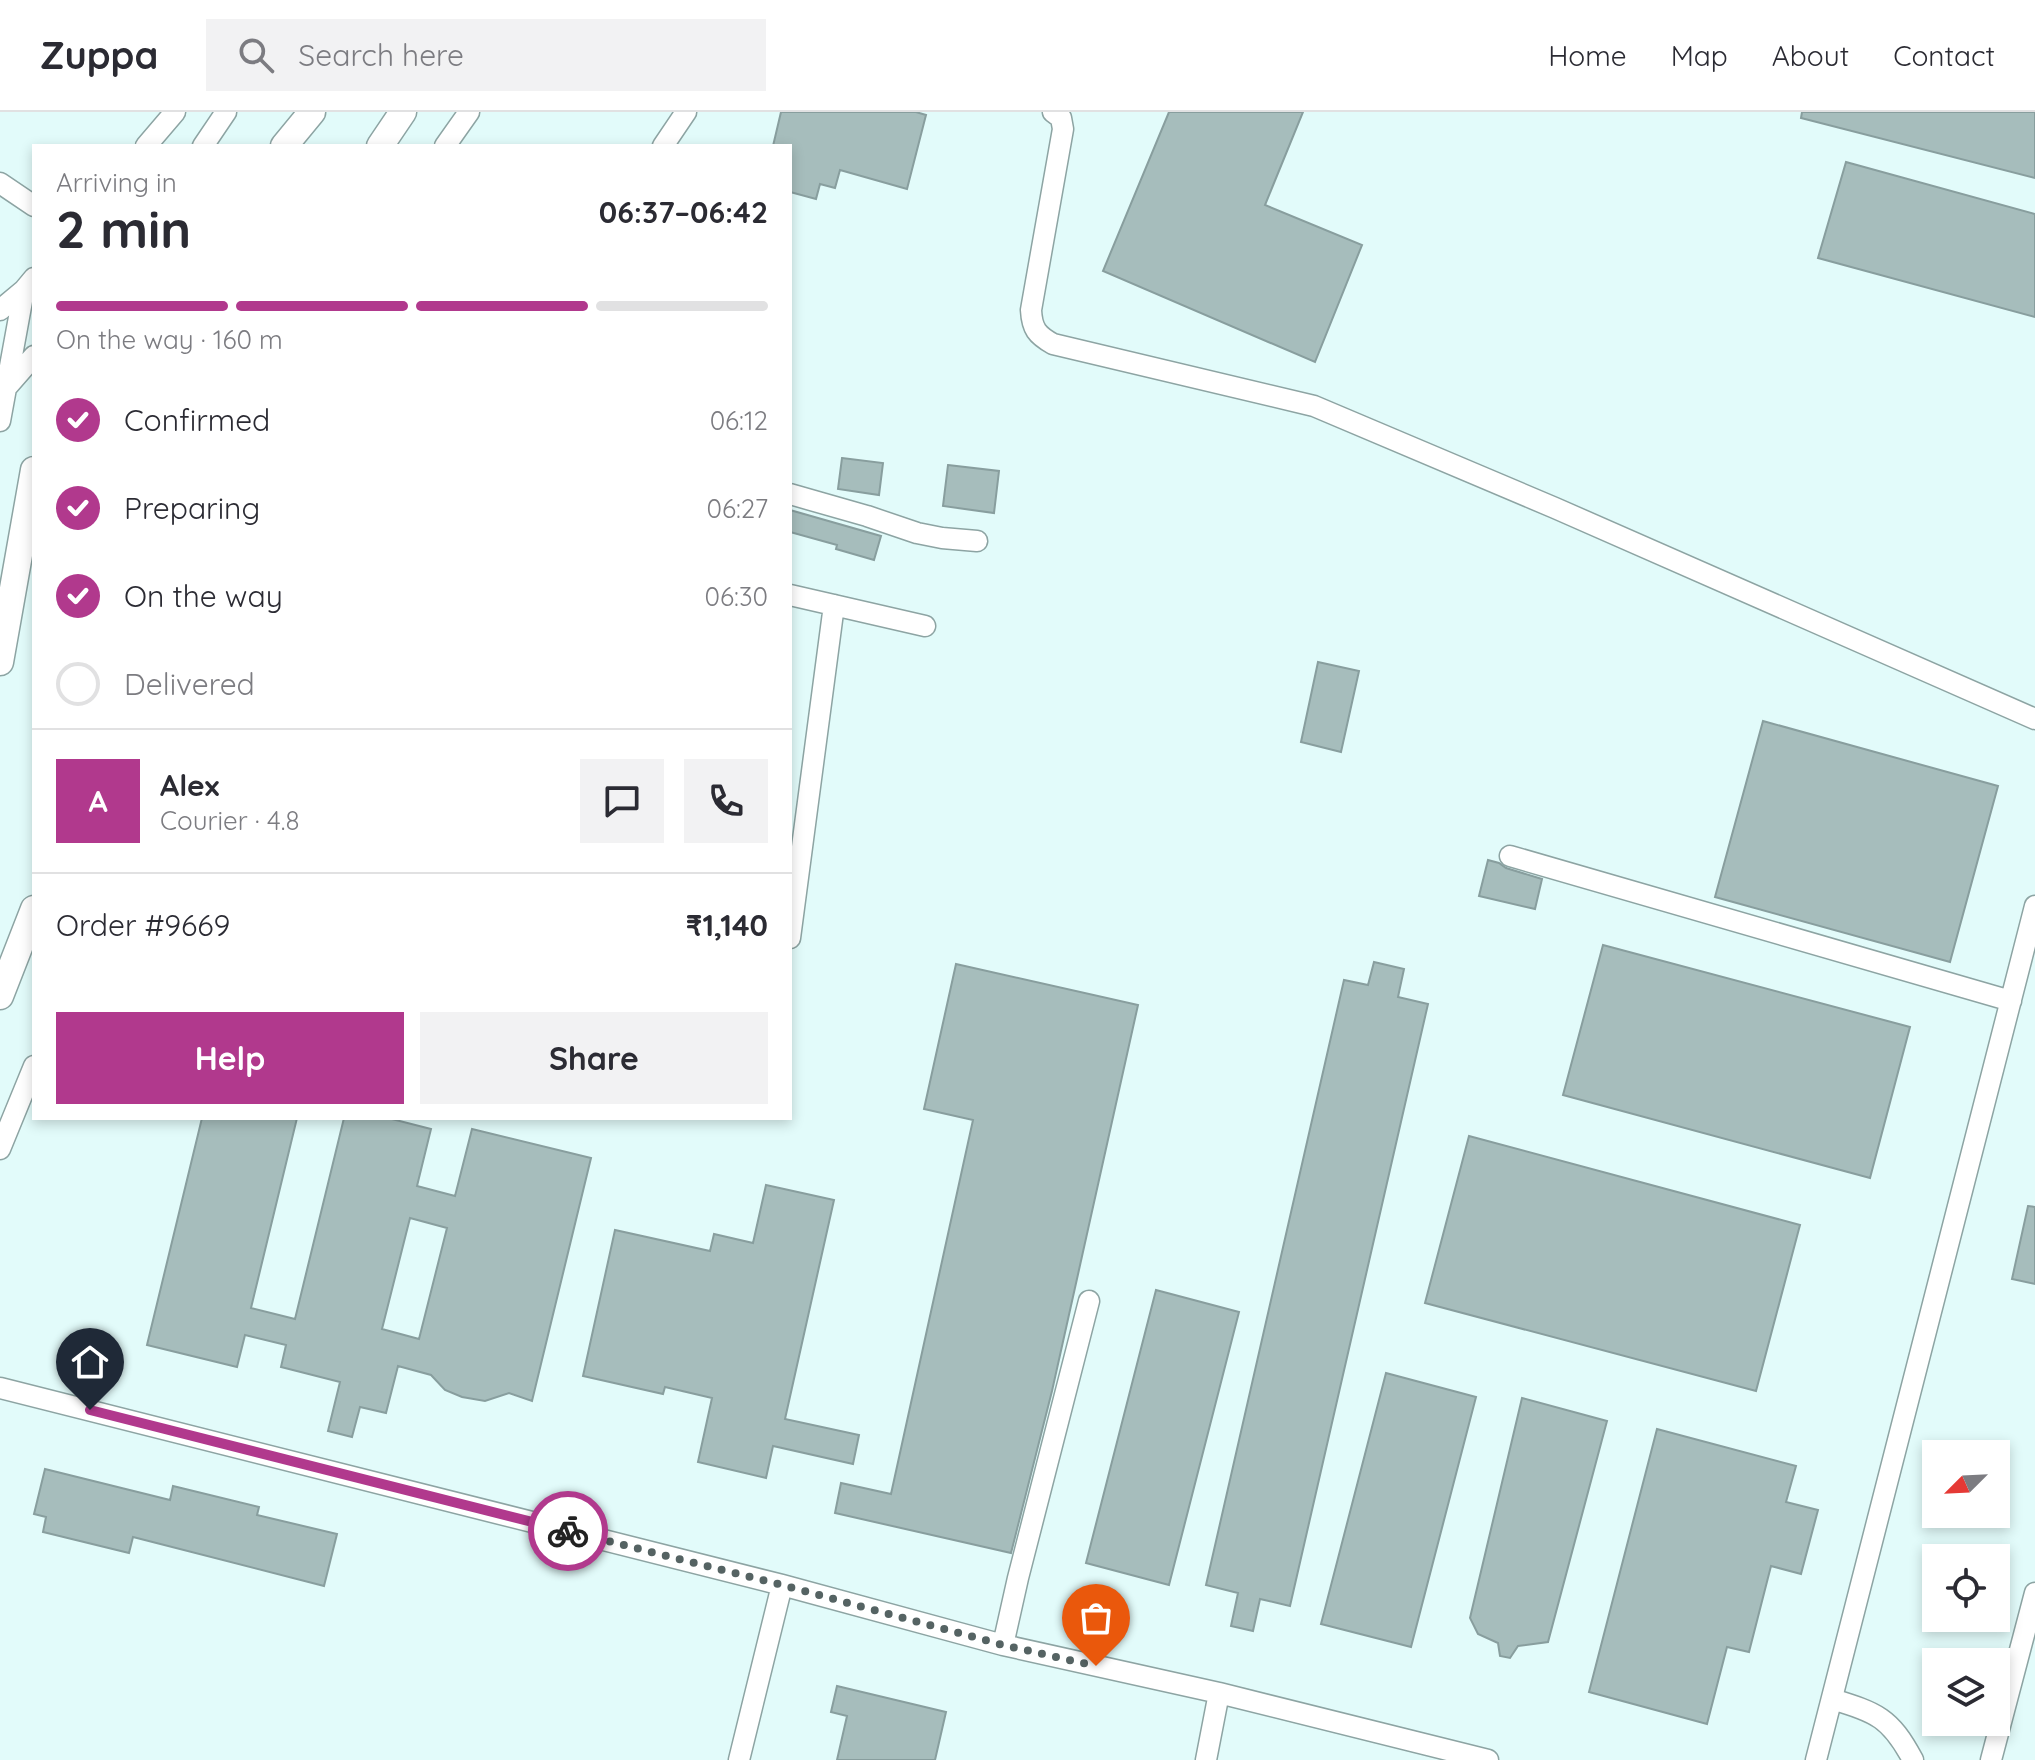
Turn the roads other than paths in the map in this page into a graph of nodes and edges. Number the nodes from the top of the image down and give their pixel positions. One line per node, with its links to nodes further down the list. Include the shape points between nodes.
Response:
1 (175, 112): 8 (street)
2 (226, 112): 9 (street)
3 (312, 112): 10 (main road)
4 (403, 112): 11 (main road)
5 (469, 112): 12 (street)
6 (686, 112): 13 (street)
7 (1053, 112): 28 (street, via 1063,129 1031,310 1039,336 1053,344 1314,406)
8 (148, 144)
9 (204, 144)
10 (286, 144)
11 (381, 144)
12 (446, 144)
13 (664, 144)
14 (0, 183): 15 (street)
15 (32, 205)
16 (29, 284): 17 (street); 19 (street)
17 (0, 310)
18 (32, 358): 19 (street)
19 (6, 388): 20 (street)
20 (0, 421)
21 (32, 481): 27 (main road)
22 (792, 495): 23 (street, via 917,533)
23 (977, 541)
24 (792, 595): 25 (street)
25 (834, 605): 26 (street); 29 (street)
26 (925, 626)
27 (0, 662)
28 (2035, 719)
29 (797, 839): 32 (street)
30 (1510, 856): 35 (street)
31 (2035, 906): 35 (street)
32 (792, 910)
33 (32, 914): 34 (main road)
34 (0, 996)
35 (2011, 1001): 44 (street)
36 (32, 1071): 37 (street)
37 (0, 1149)
38 (1089, 1301): 42 (street)
39 (0, 1388): 40 (street)
40 (782, 1585): 42 (street); 45 (street)
41 (2035, 1593): 50 (street)
42 (1003, 1645): 43 (street)
43 (1219, 1693): 46 (street); 47 (street)
44 (1832, 1699): 48 (street); 49 (street, via 1871,1712 1893,1728)
45 (739, 1760)
46 (1206, 1760)
47 (1488, 1760)
48 (1816, 1760)
49 (1913, 1760)
50 (1991, 1760)

